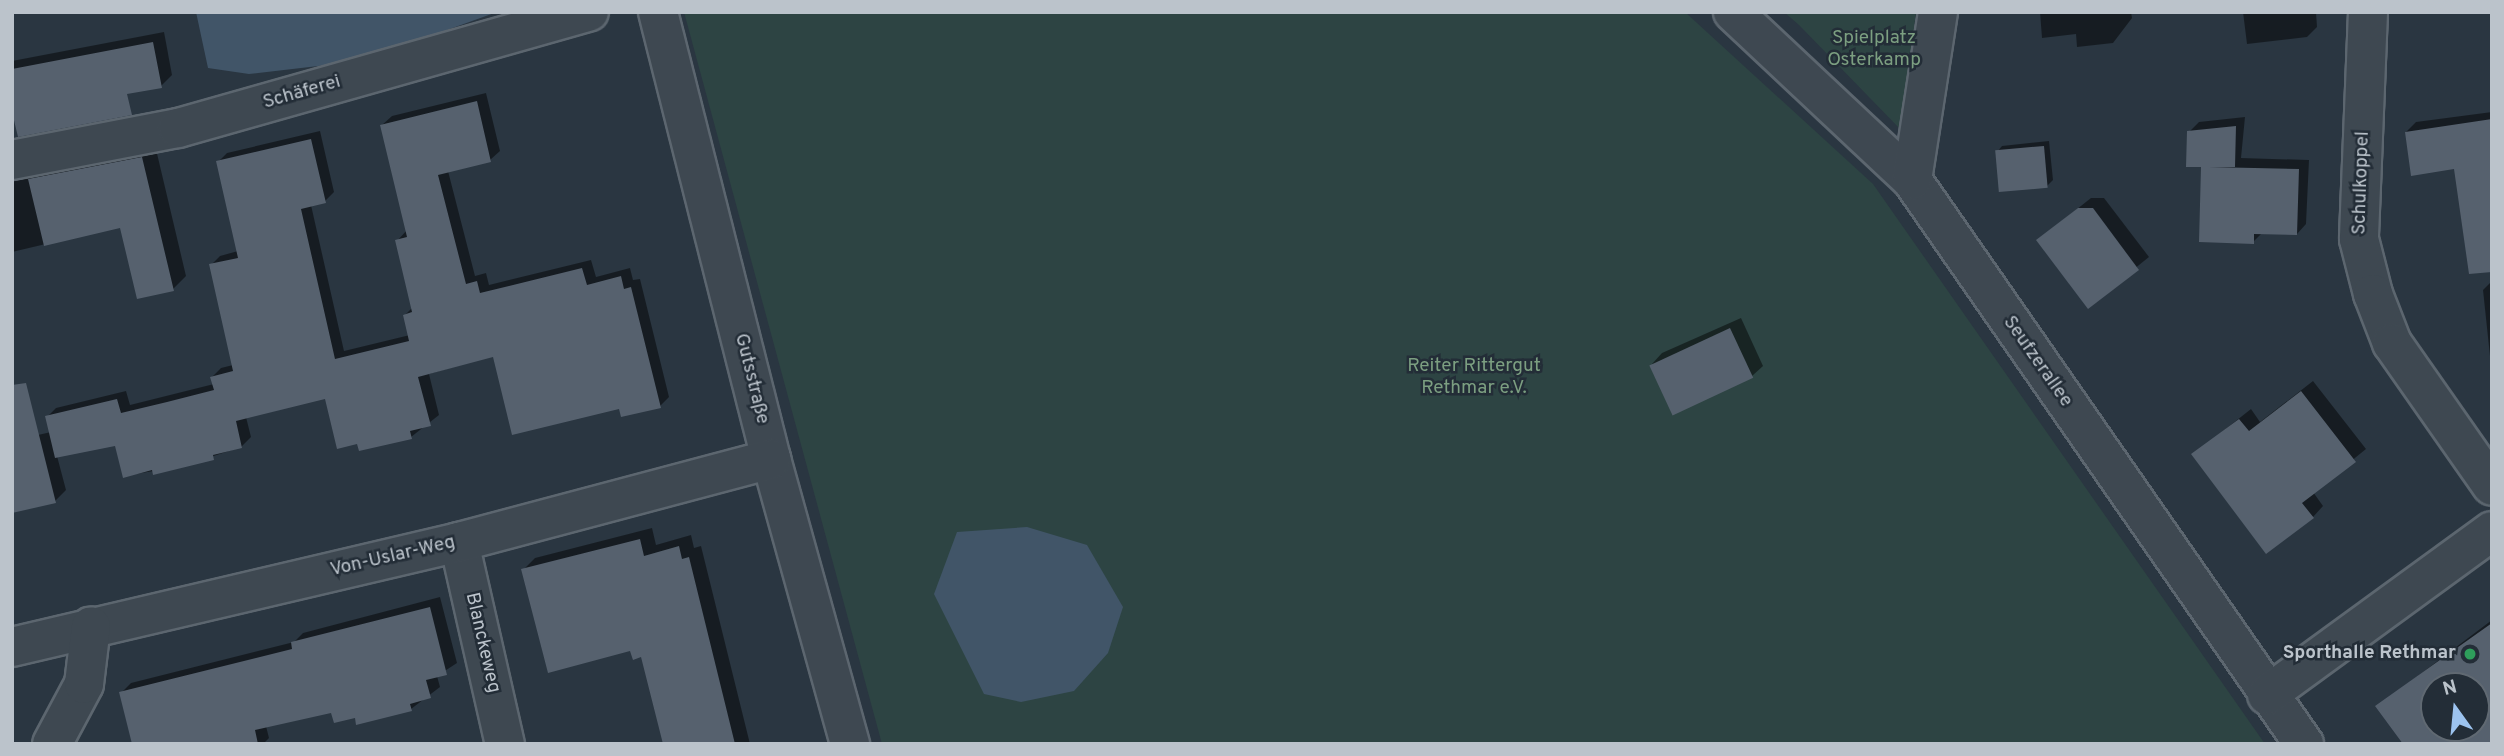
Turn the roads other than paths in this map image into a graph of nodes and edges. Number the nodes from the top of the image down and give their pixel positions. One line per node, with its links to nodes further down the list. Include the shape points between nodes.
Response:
1 (589, 12): 6 (street, Schäferei, via 178,128)
2 (658, 12): 8 (street, Gutsstraße)
3 (1733, 12): 7 (street, Seufzerallee)
4 (1938, 12): 7 (street)
5 (2368, 12): 9 (street, Schulkoppel, via 2359,239 2373,294 2392,343)
6 (12, 160)
7 (1912, 180): 14 (street, Seufzerallee)
8 (771, 459): 11 (street, Von-Uslar-Weg); 17 (street, Gutsstraße)
9 (2492, 486)
10 (2492, 531): 14 (street)
11 (459, 542): 12 (street, Von-Uslar-Weg); 16 (street, Blanckeweg)
12 (91, 626): 13 (street, Von-Uslar-Weg); 15 (street, via 84,684)
13 (12, 647)
14 (2267, 695): 18 (street, Seufzerallee)
15 (51, 744)
16 (505, 744)
17 (850, 744)
18 (2304, 744)

